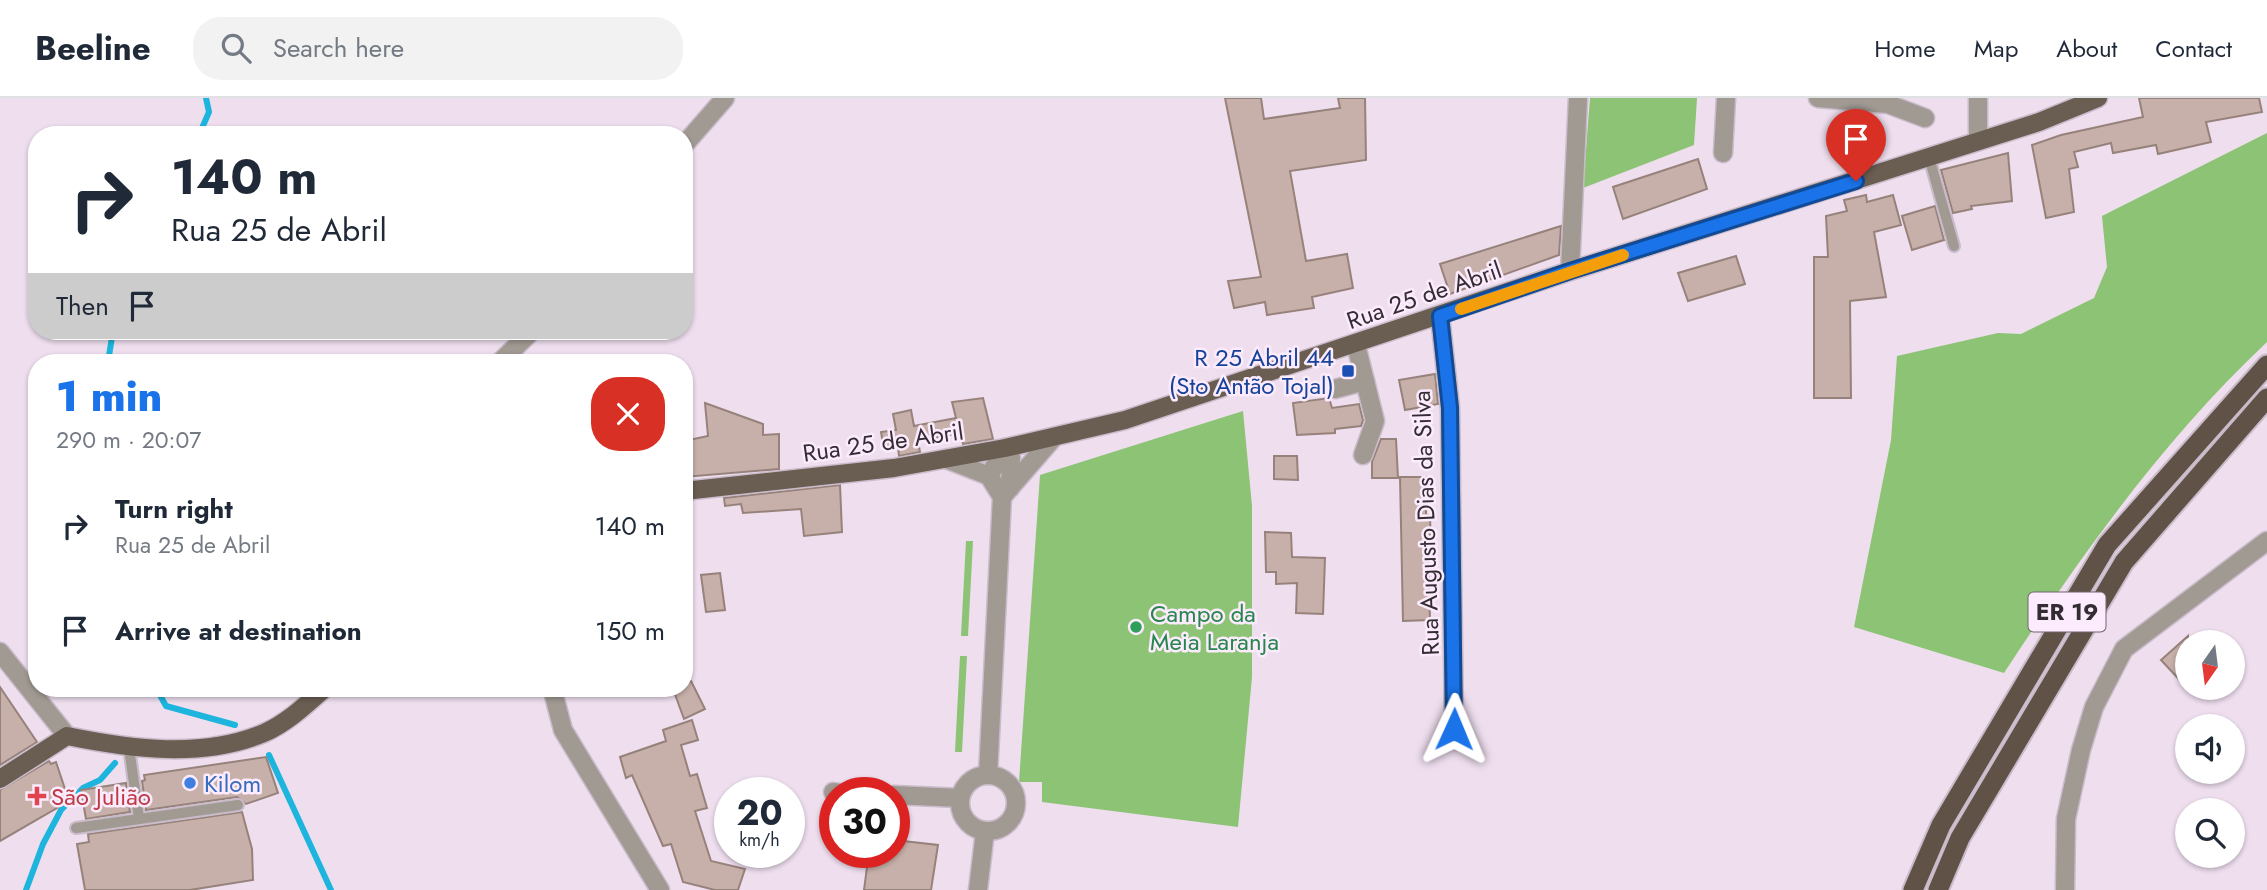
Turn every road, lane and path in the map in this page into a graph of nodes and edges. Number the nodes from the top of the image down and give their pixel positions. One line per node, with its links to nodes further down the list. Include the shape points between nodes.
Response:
1 (725, 98): 8 (street)
2 (1578, 98): 13 (street)
3 (1726, 98): 10 (street)
4 (1818, 98): 7 (street, via 1888,104)
5 (1978, 98): 9 (street)
6 (2088, 100): 9 (main road, Rua 25 de Abril)
7 (1925, 118)
8 (693, 135)
9 (1978, 141): 11 (main road, Rua 25 de Abril)
10 (1723, 153)
11 (1930, 157): 12 (lane); 13 (main road, Rua 25 de Abril)
12 (1954, 246)
13 (1570, 271): 14 (main road, Rua 25 de Abril)
14 (1440, 316): 16 (main road, Rua 25 de Abril); 35 (street, Rua Augusto Dias da Silva, via 1450,408)
15 (523, 340): 17 (street)
16 (1356, 345): 19 (street); 22 (main road, Rua 25 de Abril, via 1125,420)
17 (508, 354)
18 (2267, 365): 48 (highway, ER 19, via 2107,545 1941,825)
19 (1365, 381): 20 (street); 24 (street, via 1375,421)
20 (1335, 388)
21 (2267, 398): 49 (highway, ER 19, via 2124,562 1960,838)
22 (1054, 437): 23 (main road, Rua 25 de Abril); 28 (street)
23 (1005, 448): 25 (main road, Rua 25 de Abril); 26 (street); 28 (street, via 1010,457)
24 (1363, 455)
25 (946, 459): 26 (street); 27 (main road, Rua 25 de Abril)
26 (989, 476): 28 (street)
27 (693, 490)
28 (1006, 493): 38 (street)
29 (2267, 541): 50 (street, via 2124,649 2094,707 2081,750 2066,819)
30 (0, 652): 31 (street)
31 (28, 687)
32 (36, 697): 36 (street)
33 (315, 697): 37 (main road, via 266,732 228,744)
34 (554, 697): 46 (street, via 563,730)
35 (1454, 729)
36 (67, 736): 37 (main road); 39 (main road)
37 (129, 748): 43 (lane)
38 (988, 775): 41 (street, via 971,781); 45 (street, via 1009,784 1016,801 1009,821)
39 (0, 779)
40 (910, 796): 41 (street)
41 (960, 798): 45 (street, via 965,819)
42 (238, 805): 43 (lane)
43 (139, 818): 44 (lane)
44 (76, 828)
45 (985, 831): 47 (street)
46 (660, 890)
47 (978, 890)
48 (1913, 890)
49 (1938, 890)
50 (2065, 890)

